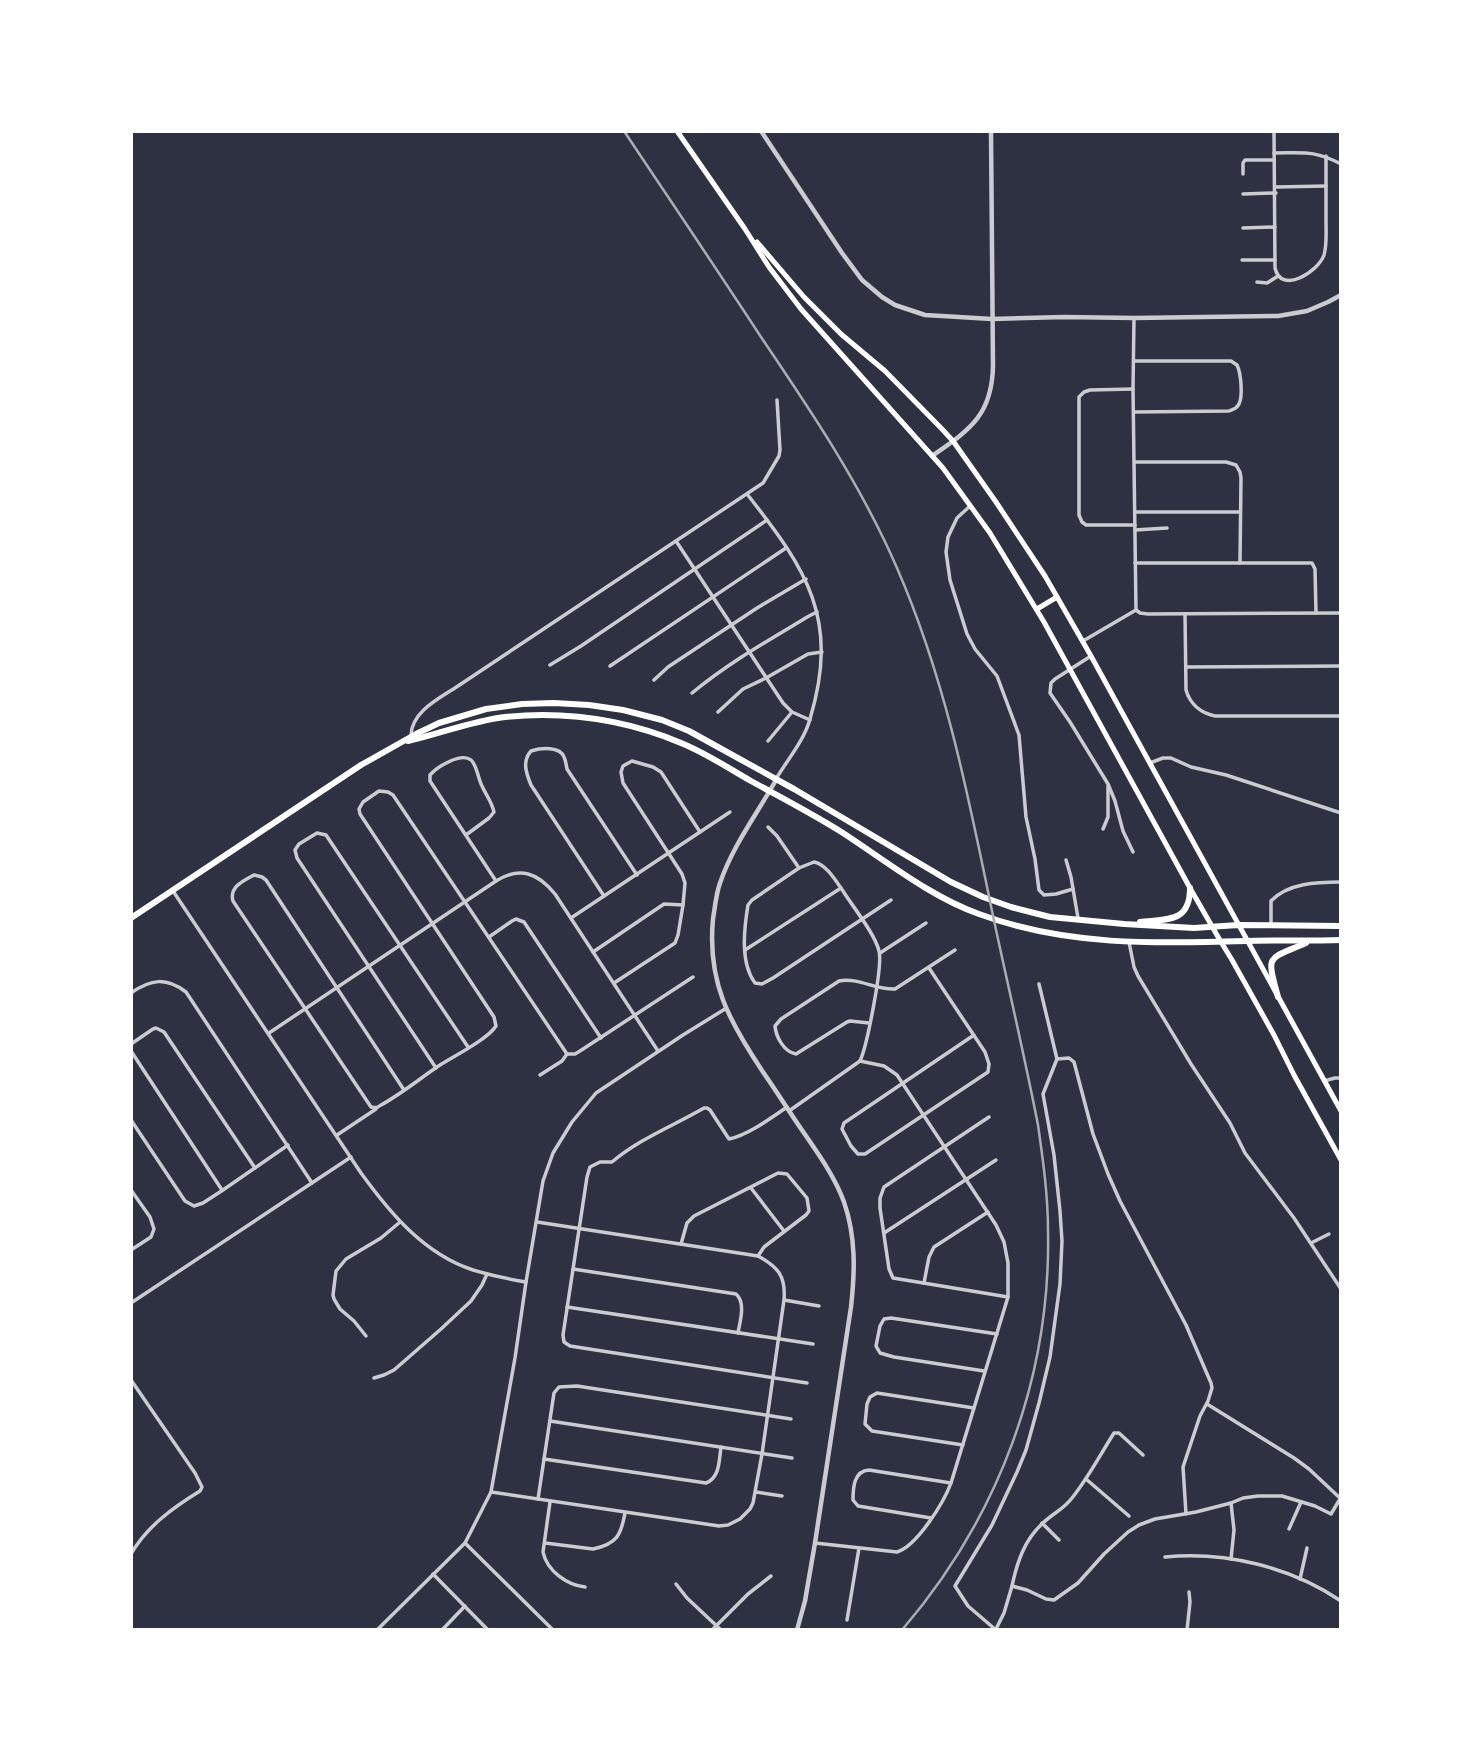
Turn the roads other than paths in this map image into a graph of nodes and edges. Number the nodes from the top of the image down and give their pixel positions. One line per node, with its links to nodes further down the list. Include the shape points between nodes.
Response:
1 (677, 131): 16 (main road)
2 (991, 131): 23 (street)
3 (1274, 131): 5 (street)
4 (762, 132): 23 (street, via 851,266 882,297 925,315)
5 (1274, 153): 6 (street); 7 (street)
6 (1326, 156): 8 (street); 10 (street)
7 (1275, 160): 9 (street, via 1245,160); 11 (street)
8 (1341, 164)
9 (1243, 174)
10 (1326, 186): 11 (street); 19 (street, via 1322,259 1302,278)
11 (1276, 187): 12 (street)
12 (1276, 193): 13 (street); 14 (street)
13 (1242, 194)
14 (1275, 227): 15 (street); 18 (street)
15 (1243, 228)
16 (745, 229): 28 (main road, via 804,297); 29 (main road, via 801,309)
17 (1242, 260): 18 (street)
18 (1275, 260): 19 (street)
19 (1278, 276): 20 (street, via 1267,283)
20 (1258, 282)
21 (1341, 295): 22 (street, via 1307,311 1278,316)
22 (1134, 318): 23 (street); 24 (street)
23 (992, 319): 28 (street, via 989,396 981,414)
24 (1134, 361): 25 (street); 27 (street, via 1231,361 1240,374 1240,401 1229,411)
25 (1133, 389): 27 (street); 36 (street, via 1090,390 1079,397 1078,489 1079,515 1086,525)
26 (777, 400): 31 (street, via 779,456 765,479)
27 (1134, 412): 30 (street)
28 (953, 441): 29 (street); 45 (main road)
29 (932, 456): 32 (main road)
30 (1135, 462): 33 (street); 34 (street, via 1234,464 1241,478)
31 (747, 494): 35 (street); 38 (street)
32 (971, 505): 46 (main road); 90 (street, via 948,537 953,592 967,634 997,676 1019,735 1026,817 1039,890 1052,895)
33 (1135, 512): 34 (street); 36 (street)
34 (1240, 513): 40 (street)
35 (767, 520): 39 (street); 42 (street)
36 (1135, 528): 37 (street); 41 (street)
37 (1167, 528)
38 (676, 541): 42 (street); 69 (street, via 429,706 415,720)
39 (786, 548): 43 (street); 44 (street)
40 (1240, 563): 41 (street); 49 (street, via 1312,563)
41 (1135, 564): 47 (street)
42 (695, 569): 44 (street); 57 (street)
43 (806, 579): 48 (street); 52 (street)
44 (713, 596): 52 (street); 58 (street)
45 (1058, 597): 46 (main road); 53 (main road)
46 (1037, 609): 61 (main road)
47 (1136, 610): 51 (street); 53 (street)
48 (817, 612): 54 (street); 55 (street)
49 (1316, 613): 50 (street); 51 (street)
50 (1341, 613)
51 (1185, 614): 60 (street)
52 (732, 625): 54 (street); 63 (street)
53 (1083, 641): 56 (main road)
54 (750, 652): 62 (street); 64 (street)
55 (822, 652): 62 (street, via 808,654); 68 (street)
56 (1091, 656): 61 (street); 71 (main road)
57 (550, 664)
58 (610, 666)
59 (1341, 666): 60 (street)
60 (1186, 667): 67 (street, via 1187,695 1211,716)
61 (1070, 671): 73 (street, via 1051,683 1050,693); 89 (main road)
62 (766, 678): 65 (street, via 743,690); 66 (street)
63 (654, 680)
64 (692, 693)
65 (718, 712)
66 (792, 712): 68 (street); 70 (street)
67 (1341, 716)
68 (810, 720): 72 (street)
69 (411, 739): 72 (main road, via 439,723 486,709 539,703 589,705 662,720); 74 (main road, via 502,718 582,717 642,729 681,743); 91 (main road, via 361,765)
70 (768, 741)
71 (1150, 763): 76 (street, via 1171,758); 103 (main road)
72 (776, 780): 74 (street); 99 (main road, via 951,882 1031,913)
73 (1108, 784): 78 (street, via 1108,817); 81 (street)
74 (770, 791): 111 (main road, via 963,908 1033,930); 130 (street, via 734,852 715,904 713,962)
75 (730, 812): 79 (street)
76 (1341, 813)
77 (768, 827): 84 (street)
78 (1103, 829)
79 (700, 832): 82 (street); 82 (street, via 657,769 635,762 625,764 623,783)
80 (466, 835): 80 (street, via 494,809 473,763 466,758 446,762 430,777); 86 (street)
81 (1133, 852)
82 (668, 853): 85 (street); 95 (street, via 684,878)
83 (1066, 860): 90 (street)
84 (799, 868): 88 (street, via 820,863); 114 (street, via 749,902)
85 (637, 875): 92 (street); 92 (street, via 567,769 563,754 553,749 531,751 526,760 531,785)
86 (496, 881): 94 (street); 97 (street, via 511,874 536,876)
87 (1341, 882): 105 (street, via 1311,883 1278,894 1271,901)
88 (841, 888): 98 (street); 114 (street)
89 (1190, 888): 102 (main road, via 1188,906 1180,915); 104 (main road)
90 (1073, 889): 99 (street)
91 (173, 890): 96 (main road); 133 (street)
92 (604, 896): 97 (street)
93 (891, 900): 98 (street)
94 (465, 903): 101 (street); 101 (street, via 393,795 379,791 363,802 360,814); 107 (street)
95 (683, 905): 116 (street, via 664,904); 122 (street, via 675,943)
96 (131, 918)
97 (571, 918): 116 (street)
98 (862, 920): 114 (street, via 762,984 753,980); 117 (street)
99 (1078, 920): 102 (main road)
100 (926, 923): 117 (street)
101 (432, 924): 113 (street); 137 (street, via 496,1021 494,1030)
102 (1124, 924): 104 (main road)
103 (1238, 925): 104 (main road); 105 (main road); 110 (main road)
104 (1212, 926): 112 (main road)
105 (1271, 926): 106 (main road)
106 (1341, 926)
107 (488, 937): 135 (street, via 516,919 524,922); 140 (street)
108 (1311, 940): 109 (main road); 110 (main road); 128 (main road, via 1274,957 1270,969)
109 (1341, 940)
110 (1248, 941): 112 (main road); 128 (main road)
111 (1129, 942): 112 (main road); 174 (street, via 1138,976 1191,1064 1245,1153)
112 (1221, 942): 160 (main road)
113 (401, 946): 118 (street); 118 (street, via 326,835 317,833 299,844 297,859); 137 (street)
114 (745, 950)
115 (955, 950): 119 (street)
116 (593, 952): 122 (street)
117 (880, 953): 124 (street)
118 (369, 967): 125 (street); 143 (street)
119 (929, 968): 124 (street, via 898,987); 134 (street)
120 (694, 977): 131 (street)
121 (131, 982): 126 (street)
122 (614, 983): 131 (street)
123 (1039, 984): 141 (street)
124 (876, 986): 132 (street); 132 (street, via 838,981 775,1026 788,1051 796,1054 847,1022)
125 (336, 988): 129 (street); 129 (street, via 266,880 258,875 248,878 234,888 233,901); 148 (street)
126 (137, 989): 127 (street); 156 (street, via 158,981 186,992)
127 (131, 993)
128 (1278, 997): 146 (main road)
129 (304, 1009): 133 (street); 149 (street, via 368,1104)
130 (725, 1009): 139 (street); 150 (street)
131 (635, 1015): 135 (street); 139 (street)
132 (869, 1023): 142 (street)
133 (270, 1033): 155 (street)
134 (974, 1035): 147 (street); 152 (street, via 988,1058 988,1072)
135 (601, 1038): 140 (street)
136 (131, 1044): 161 (street, via 153,1029 164,1031)
137 (468, 1047): 143 (street)
138 (131, 1051): 166 (street)
139 (658, 1051): 169 (street, via 596,1093 572,1122 550,1160)
140 (567, 1054): 144 (street)
141 (1058, 1059): 198 (street, via 1074,1062 1108,1174 1211,1383); 252 (street, via 1043,1094 1062,1241 1050,1357 1017,1472 955,1586 968,1606)
142 (860, 1061): 147 (street, via 884,1066); 150 (street)
143 (436, 1068): 148 (street)
144 (540, 1075)
145 (1341, 1078): 146 (street)
146 (1324, 1081): 151 (main road)
147 (903, 1083): 152 (street); 152 (street, via 844,1123 850,1146 865,1153)
148 (404, 1090): 149 (street)
149 (378, 1107): 155 (street)
150 (788, 1109): 170 (street, via 729,1139 704,1108 611,1162 592,1166); 228 (street, via 839,1191 854,1252 851,1307)
151 (1341, 1111)
152 (924, 1115): 157 (street)
153 (989, 1118): 157 (street)
154 (131, 1120): 166 (street, via 189,1205 198,1205)
155 (337, 1135): 158 (street)
156 (288, 1145): 161 (street); 163 (street)
157 (944, 1147): 162 (street); 172 (street, via 882,1189)
158 (351, 1157): 163 (street); 168 (street)
159 (996, 1160): 162 (street)
160 (1341, 1160)
161 (255, 1168): 166 (street)
162 (967, 1179): 167 (street); 172 (street)
163 (312, 1182): 185 (street)
164 (751, 1188): 171 (street); 171 (street, via 780,1172 804,1193 809,1211); 175 (street, via 690,1220)
165 (131, 1190): 176 (street, via 154,1229 151,1237)
166 (223, 1190)
167 (988, 1212): 181 (street, via 934,1247); 183 (street, via 1004,1242)
168 (400, 1222): 179 (street, via 433,1250); 190 (street, via 336,1271 334,1300)
169 (537, 1222): 170 (street); 180 (street)
170 (579, 1229): 175 (street); 178 (street)
171 (783, 1231): 177 (street)
172 (884, 1233): 181 (street, via 891,1276)
173 (1329, 1234): 174 (street)
174 (1311, 1243): 182 (street)
175 (681, 1244): 177 (street)
176 (131, 1250)
177 (758, 1256): 184 (street, via 782,1277)
178 (573, 1269): 187 (street); 188 (street, via 736,1294 742,1305)
179 (487, 1274): 180 (street); 195 (street, via 471,1301 441,1329 394,1370)
180 (526, 1282): 212 (street)
181 (924, 1283): 183 (street)
182 (1341, 1290)
183 (1008, 1297): 189 (street)
184 (785, 1300): 186 (street); 191 (street)
185 (131, 1303)
186 (820, 1306)
187 (567, 1307): 188 (street); 194 (street, via 563,1335 570,1346)
188 (738, 1333): 191 (street)
189 (997, 1334): 193 (street); 193 (street, via 891,1318 880,1326 876,1346 882,1354)
190 (366, 1336)
191 (779, 1339): 192 (street); 194 (street)
192 (813, 1344)
193 (985, 1371): 199 (street)
194 (772, 1377): 197 (street); 200 (street)
195 (374, 1378)
196 (131, 1380): 231 (street, via 202,1486 153,1527)
197 (807, 1382)
198 (1207, 1404): 215 (street, via 1309,1469); 220 (street, via 1183,1468)
199 (974, 1408): 203 (street); 203 (street, via 877,1394 867,1404 865,1424 872,1431)
200 (766, 1415): 201 (street); 202 (street, via 565,1386 554,1393); 205 (street)
201 (791, 1419)
202 (550, 1421): 204 (street); 208 (street)
203 (963, 1446): 210 (street)
204 (721, 1447): 205 (street); 208 (street, via 716,1477 706,1483)
205 (762, 1454): 207 (street); 211 (street)
206 (1143, 1455): 209 (street, via 1115,1432)
207 (792, 1458)
208 (544, 1459): 214 (street)
209 (1086, 1479): 221 (street); 223 (street, via 1068,1503)
210 (951, 1483): 222 (street); 222 (street, via 869,1470 857,1475 853,1500 858,1506)
211 (755, 1491): 213 (street); 219 (street, via 750,1509 728,1525)
212 (491, 1492): 214 (street); 226 (street)
213 (782, 1496)
214 (538, 1499): 216 (street)
215 (1340, 1499): 217 (street, via 1330,1514)
216 (550, 1502): 219 (street); 227 (street)
217 (1301, 1502): 218 (street, via 1258,1496); 224 (street)
218 (1231, 1503): 220 (street); 233 (street)
219 (625, 1513): 227 (street, via 620,1534 598,1548)
220 (1186, 1514): 238 (street, via 1134,1528 1054,1600)
221 (1129, 1517)
222 (932, 1518): 229 (street, via 901,1551)
223 (1042, 1523): 225 (street); 238 (street, via 1024,1547)
224 (1289, 1529)
225 (1059, 1540)
226 (465, 1543): 234 (street); 248 (street)
227 (545, 1543): 239 (street, via 545,1558 551,1568 570,1584)
228 (815, 1543): 229 (street); 251 (street)
229 (859, 1548): 243 (street)
230 (1307, 1549): 236 (street)
231 (131, 1554)
232 (1165, 1558): 233 (street)
233 (1231, 1559): 236 (street)
234 (433, 1574): 242 (street); 245 (street)
235 (771, 1576): 244 (street)
236 (1300, 1579): 241 (street)
237 (676, 1584): 244 (street)
238 (1012, 1586): 252 (street)
239 (585, 1587)
240 (1188, 1592): 253 (street)
241 (1341, 1601)
242 (465, 1606): 246 (street); 247 (street)
243 (847, 1620)
244 (717, 1625): 249 (street); 250 (street)
245 (377, 1630)
246 (442, 1630)
247 (488, 1630)
248 (552, 1630)
249 (712, 1630)
250 (721, 1630)
251 (797, 1630)
252 (996, 1630)
253 (1187, 1630)

